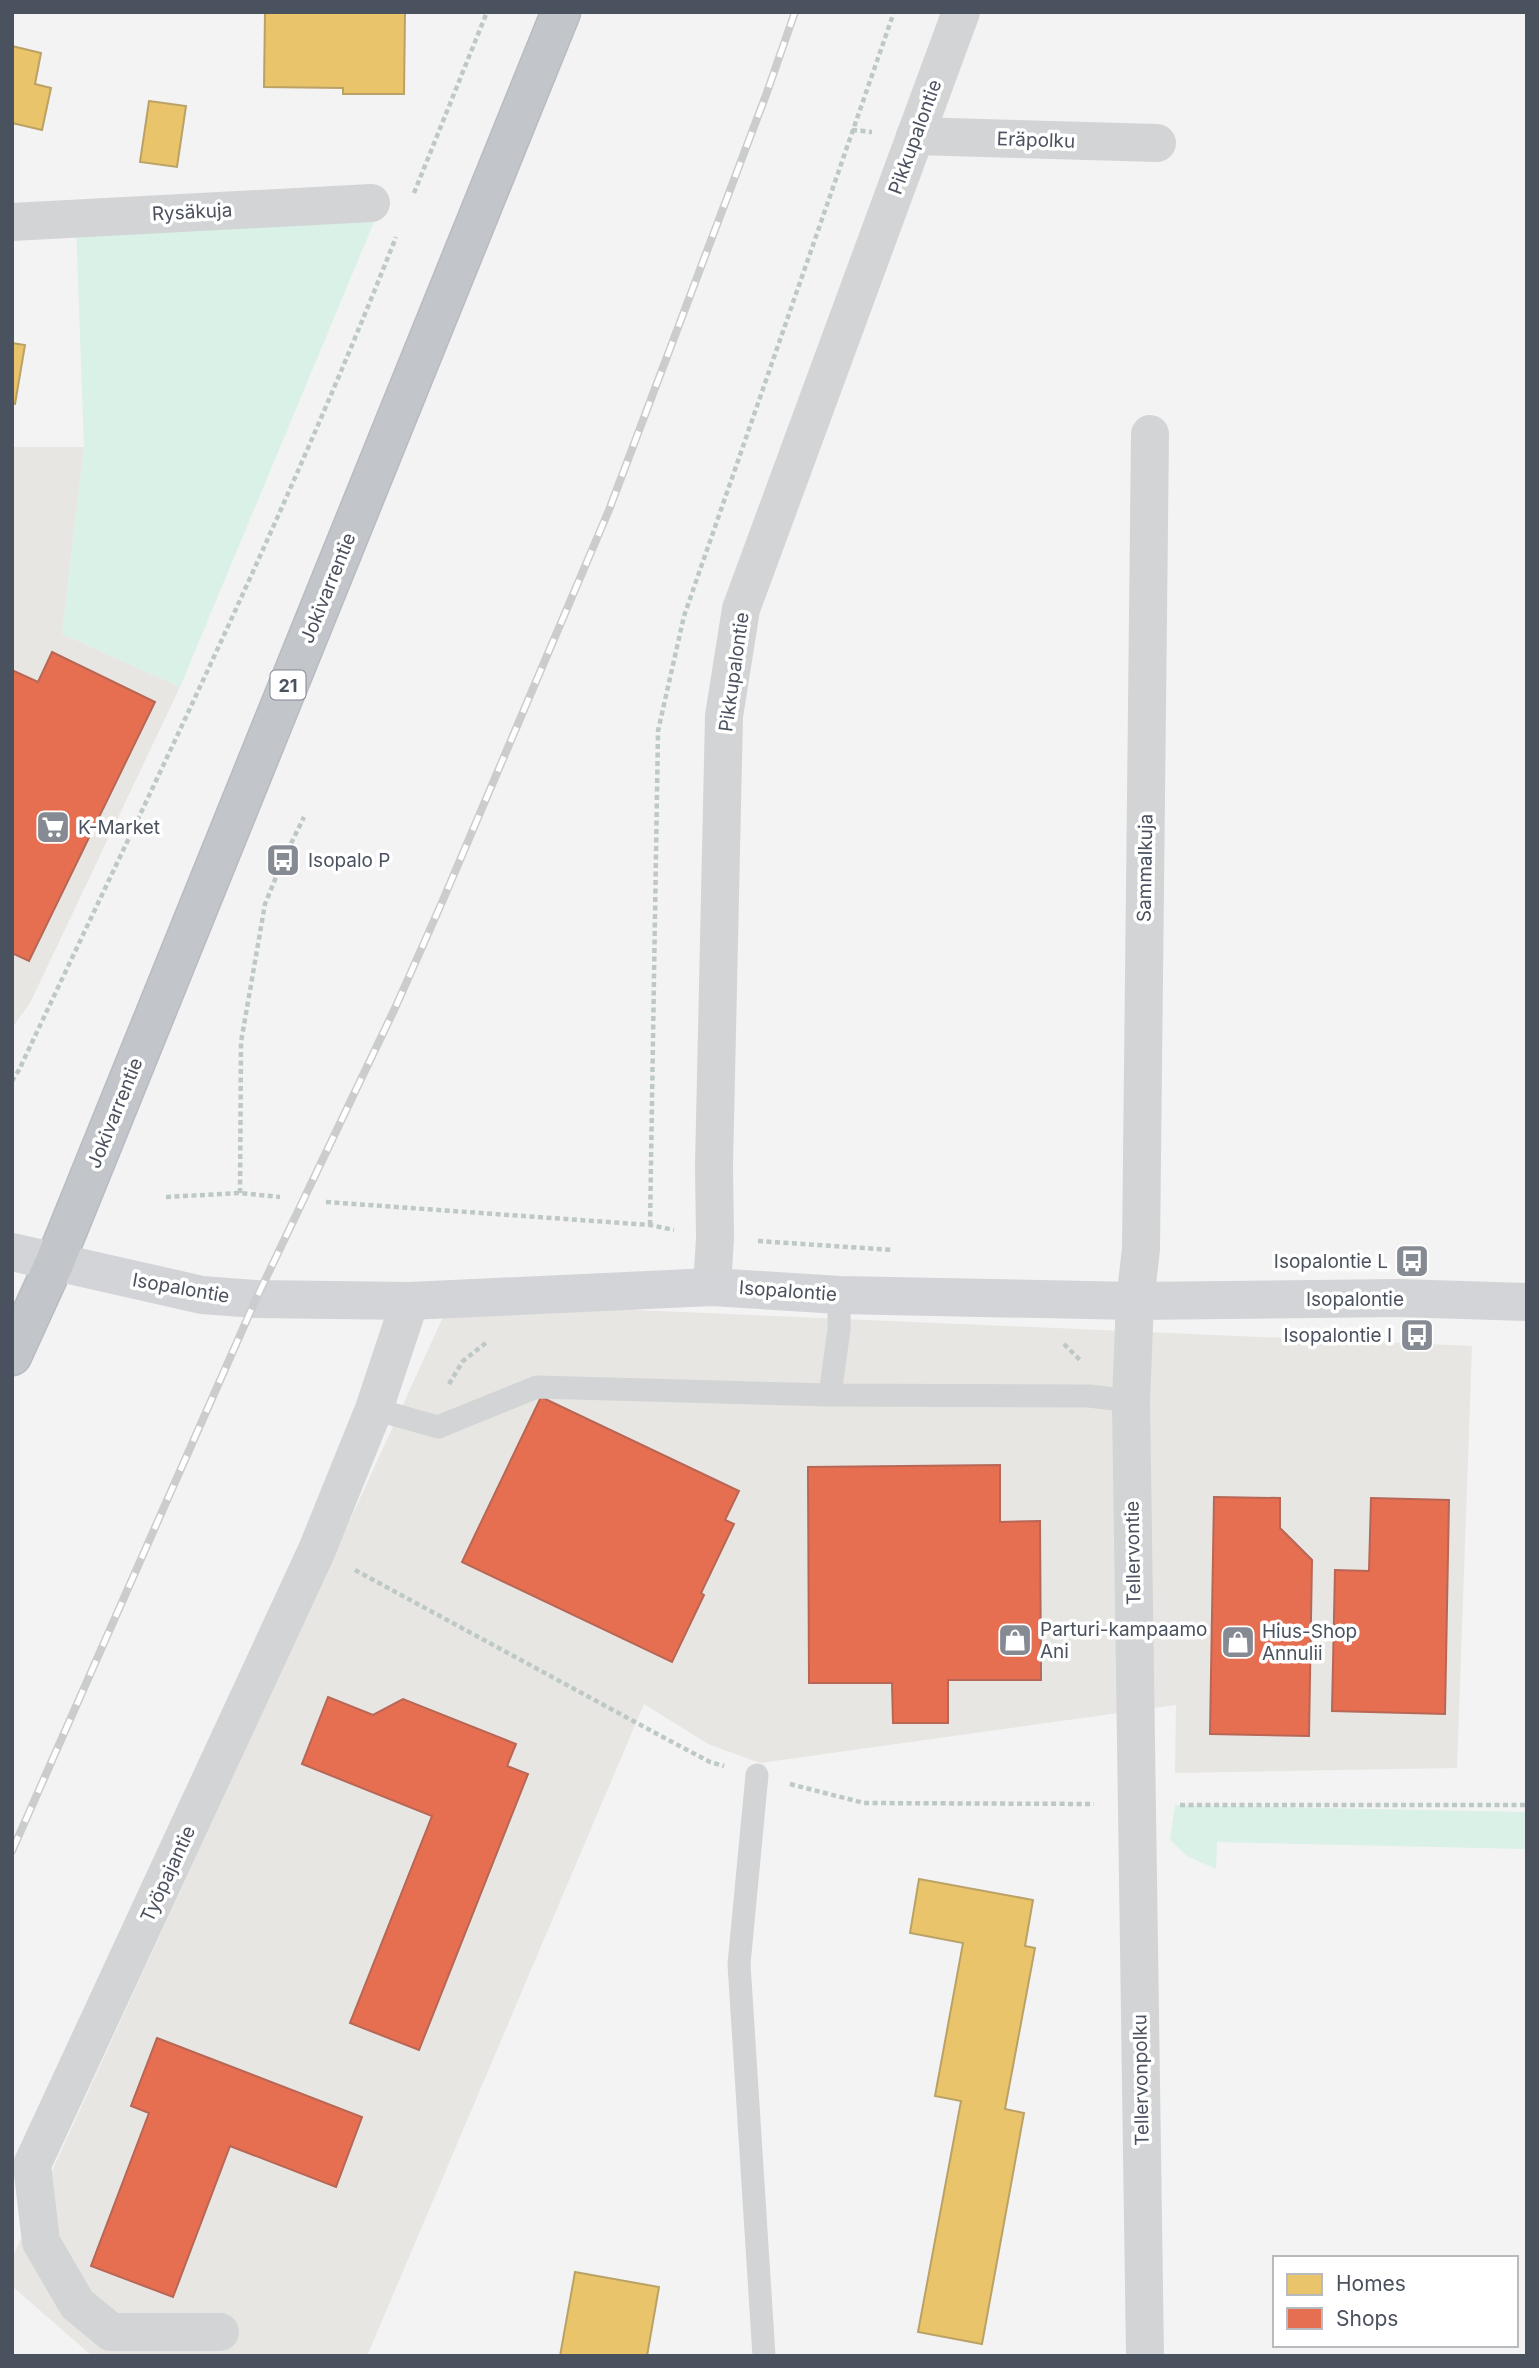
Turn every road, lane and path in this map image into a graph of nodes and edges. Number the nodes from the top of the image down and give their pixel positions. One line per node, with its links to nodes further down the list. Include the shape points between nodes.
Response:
1 (487, 12): 6 (path)
2 (561, 12): 19 (highway, Jokivarrentie / 21)
3 (961, 12): 4 (street, Pikkupalontie)
4 (915, 136): 5 (street, Eräpolku); 17 (street, Pikkupalontie, via 741,609 724,716)
5 (1157, 143)
6 (414, 194)
7 (372, 203): 8 (street, Rysäkuja)
8 (12, 222)
9 (398, 233): 12 (path, via 347,363)
10 (1150, 434): 23 (street, Sammalkuja, via 1141,1249)
11 (304, 817): 13 (path, via 265,904 241,1042)
12 (12, 1081)
13 (240, 1193): 14 (path); 15 (path)
14 (166, 1197)
15 (280, 1197)
16 (326, 1202): 17 (path, via 650,1225)
17 (715, 1238): 20 (street, Pikkupalontie)
18 (12, 1252): 19 (street, Isopalontie)
19 (54, 1264): 22 (street, Isopalontie, via 202,1296); 27 (highway, Jokivarrentie / 21)
20 (712, 1287): 21 (street, Isopalontie); 22 (street, Isopalontie)
21 (839, 1295): 23 (street, Isopalontie); 29 (lane)
22 (410, 1301): 31 (street, Työpajantie)
23 (1135, 1301): 24 (street, Isopalontie, via 1399,1298); 30 (street, Tellervontie)
24 (1527, 1302)
25 (494, 1337): 32 (path, via 463,1360)
26 (1058, 1339): 28 (path)
27 (12, 1356)
28 (1083, 1364)
29 (830, 1395): 30 (lane, via 1089,1396); 32 (lane, via 537,1387 438,1427)
30 (1131, 1401): 35 (street, Tellervontie)
31 (374, 1409): 32 (lane); 33 (street, Työpajantie)
32 (428, 1425)
33 (317, 1550): 34 (path, via 710,1762); 37 (street, Työpajantie, via 32,2165 41,2242 77,2304 111,2332)
34 (757, 1775): 35 (path, via 864,1803); 38 (lane, via 739,1964)
35 (1138, 1805): 36 (path); 39 (street, Tellervonpolku)
36 (1527, 1805)
37 (220, 2332)
38 (764, 2356)
39 (1145, 2356)

